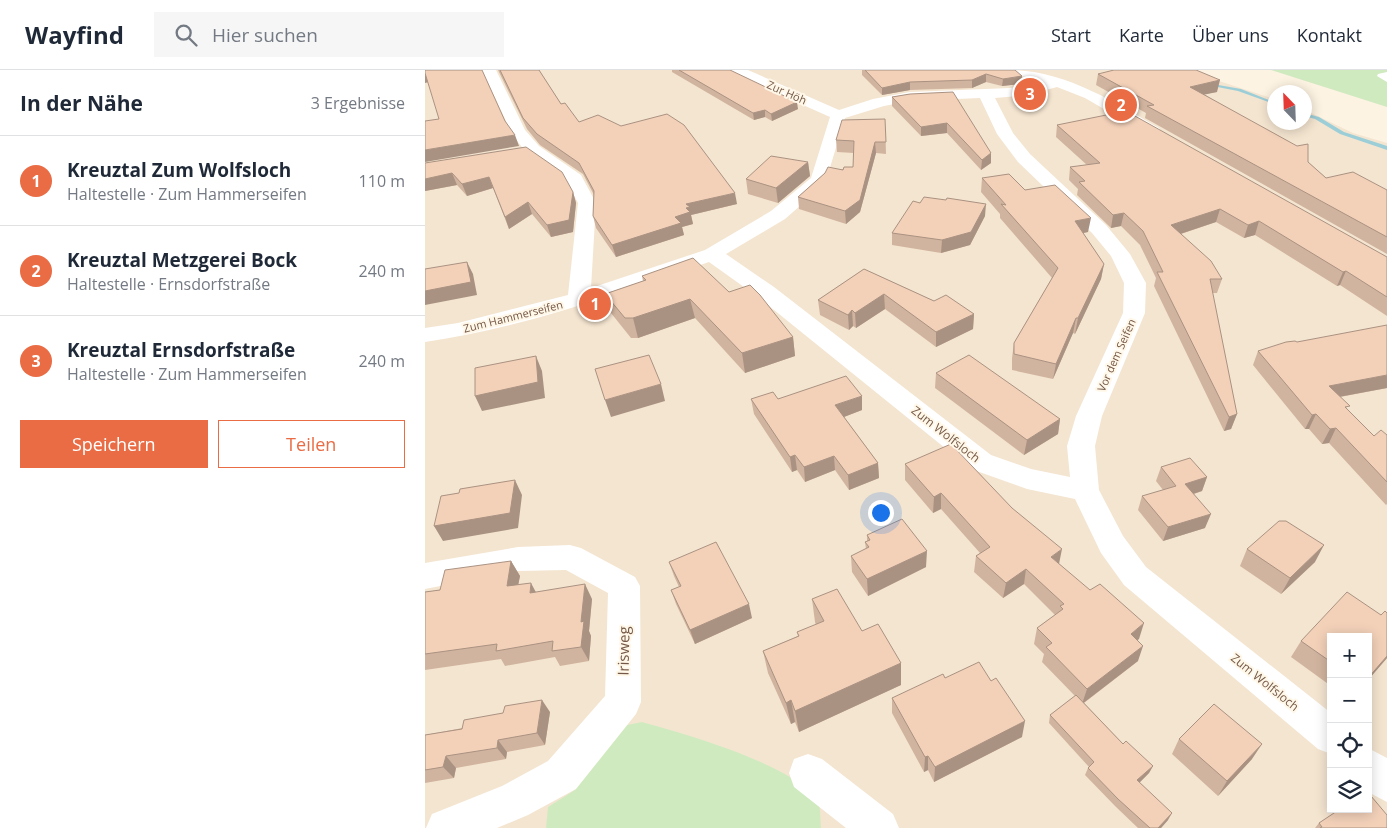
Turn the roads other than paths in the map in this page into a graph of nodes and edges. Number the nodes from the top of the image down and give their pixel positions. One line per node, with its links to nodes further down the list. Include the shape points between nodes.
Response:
1 (489, 70): 10 (street, via 518,131)
2 (737, 70): 8 (street, Zur Höh)
3 (1015, 70): 5 (street)
4 (1387, 75): 6 (lane, via 1381,76)
5 (1059, 76): 7 (street, via 1047,88); 9 (street)
6 (1387, 79)
7 (985, 92): 8 (street, via 919,95 871,104); 15 (street, Vor dem Seifen, via 1005,134 1024,158 1099,229 1120,254 1135,283 1134,313 1089,416 1081,446)
8 (838, 115): 12 (street, Zum Hammerseifen, via 819,180 778,215)
9 (1166, 139)
10 (533, 150): 11 (street); 13 (street, via 575,179 587,203)
11 (513, 153)
12 (712, 254): 13 (street, Zum Hammerseifen); 15 (street, Zum Wolfsloch, via 766,292 981,462 1027,479)
13 (579, 299): 14 (street, Zum Hammerseifen, via 459,330)
14 (425, 335)
15 (1085, 490): 17 (street, Zum Wolfsloch, via 1112,544 1135,576)
16 (425, 576): 21 (street, Irisweg, via 518,559 570,557 624,586 623,702 562,775 514,801)
17 (1327, 733)
18 (1369, 768): 20 (street)
19 (808, 774): 22 (street)
20 (1387, 782)
21 (446, 828)
22 (879, 828)

